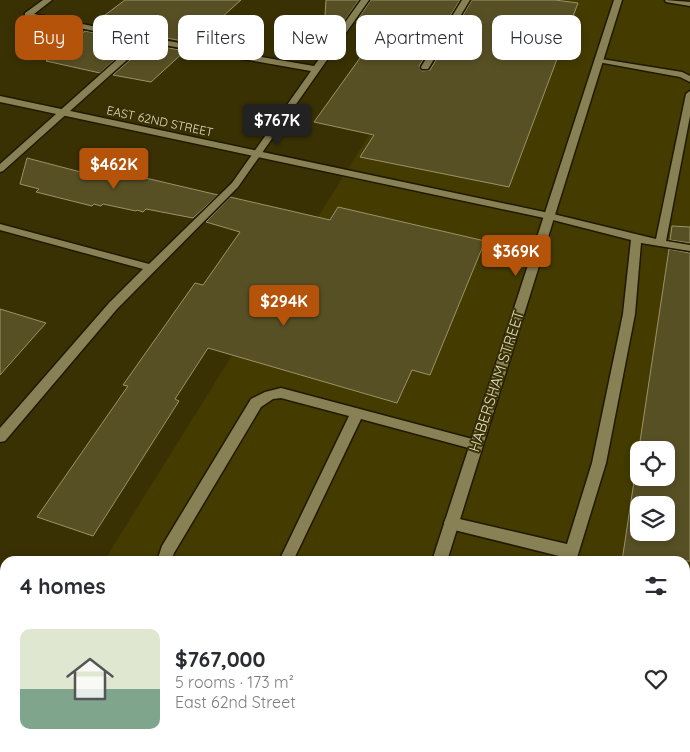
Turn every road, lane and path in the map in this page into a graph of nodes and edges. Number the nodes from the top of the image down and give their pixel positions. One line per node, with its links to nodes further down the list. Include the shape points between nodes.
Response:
1 (48, 0): 7 (street, via 28,15)
2 (365, 0): 12 (street)
3 (466, 0): 11 (street)
4 (618, 0): 10 (street, HABERSHAM STREET)
5 (669, 0): 6 (street)
6 (690, 4)
7 (93, 28)
8 (168, 43): 12 (street)
9 (122, 60): 16 (street)
10 (598, 60): 13 (street); 19 (street, HABERSHAM STREET)
11 (426, 67)
12 (316, 69): 17 (street)
13 (690, 79)
14 (690, 94): 22 (street)
15 (0, 99): 16 (street, EAST 62ND STREET)
16 (65, 113): 17 (street, EAST 62ND STREET); 18 (street)
17 (258, 155): 19 (street, EAST 62ND STREET); 24 (street, via 235,185)
18 (0, 169)
19 (549, 216): 21 (street, EAST 62ND STREET); 27 (street, HABERSHAM STREET)
20 (0, 227): 24 (street)
21 (636, 238): 22 (street, EAST 62ND STREET); 32 (street, via 629,314 599,463)
22 (660, 244): 23 (street, EAST 62ND STREET)
23 (690, 248)
24 (152, 268): 26 (street, via 113,306)
25 (357, 414): 27 (street); 29 (street, via 281,393 256,403); 30 (street)
26 (0, 438)
27 (476, 445): 28 (street, HABERSHAM STREET)
28 (451, 523): 31 (street, HABERSHAM STREET); 32 (street)
29 (166, 556)
30 (288, 556)
31 (441, 556)
32 (570, 556)

